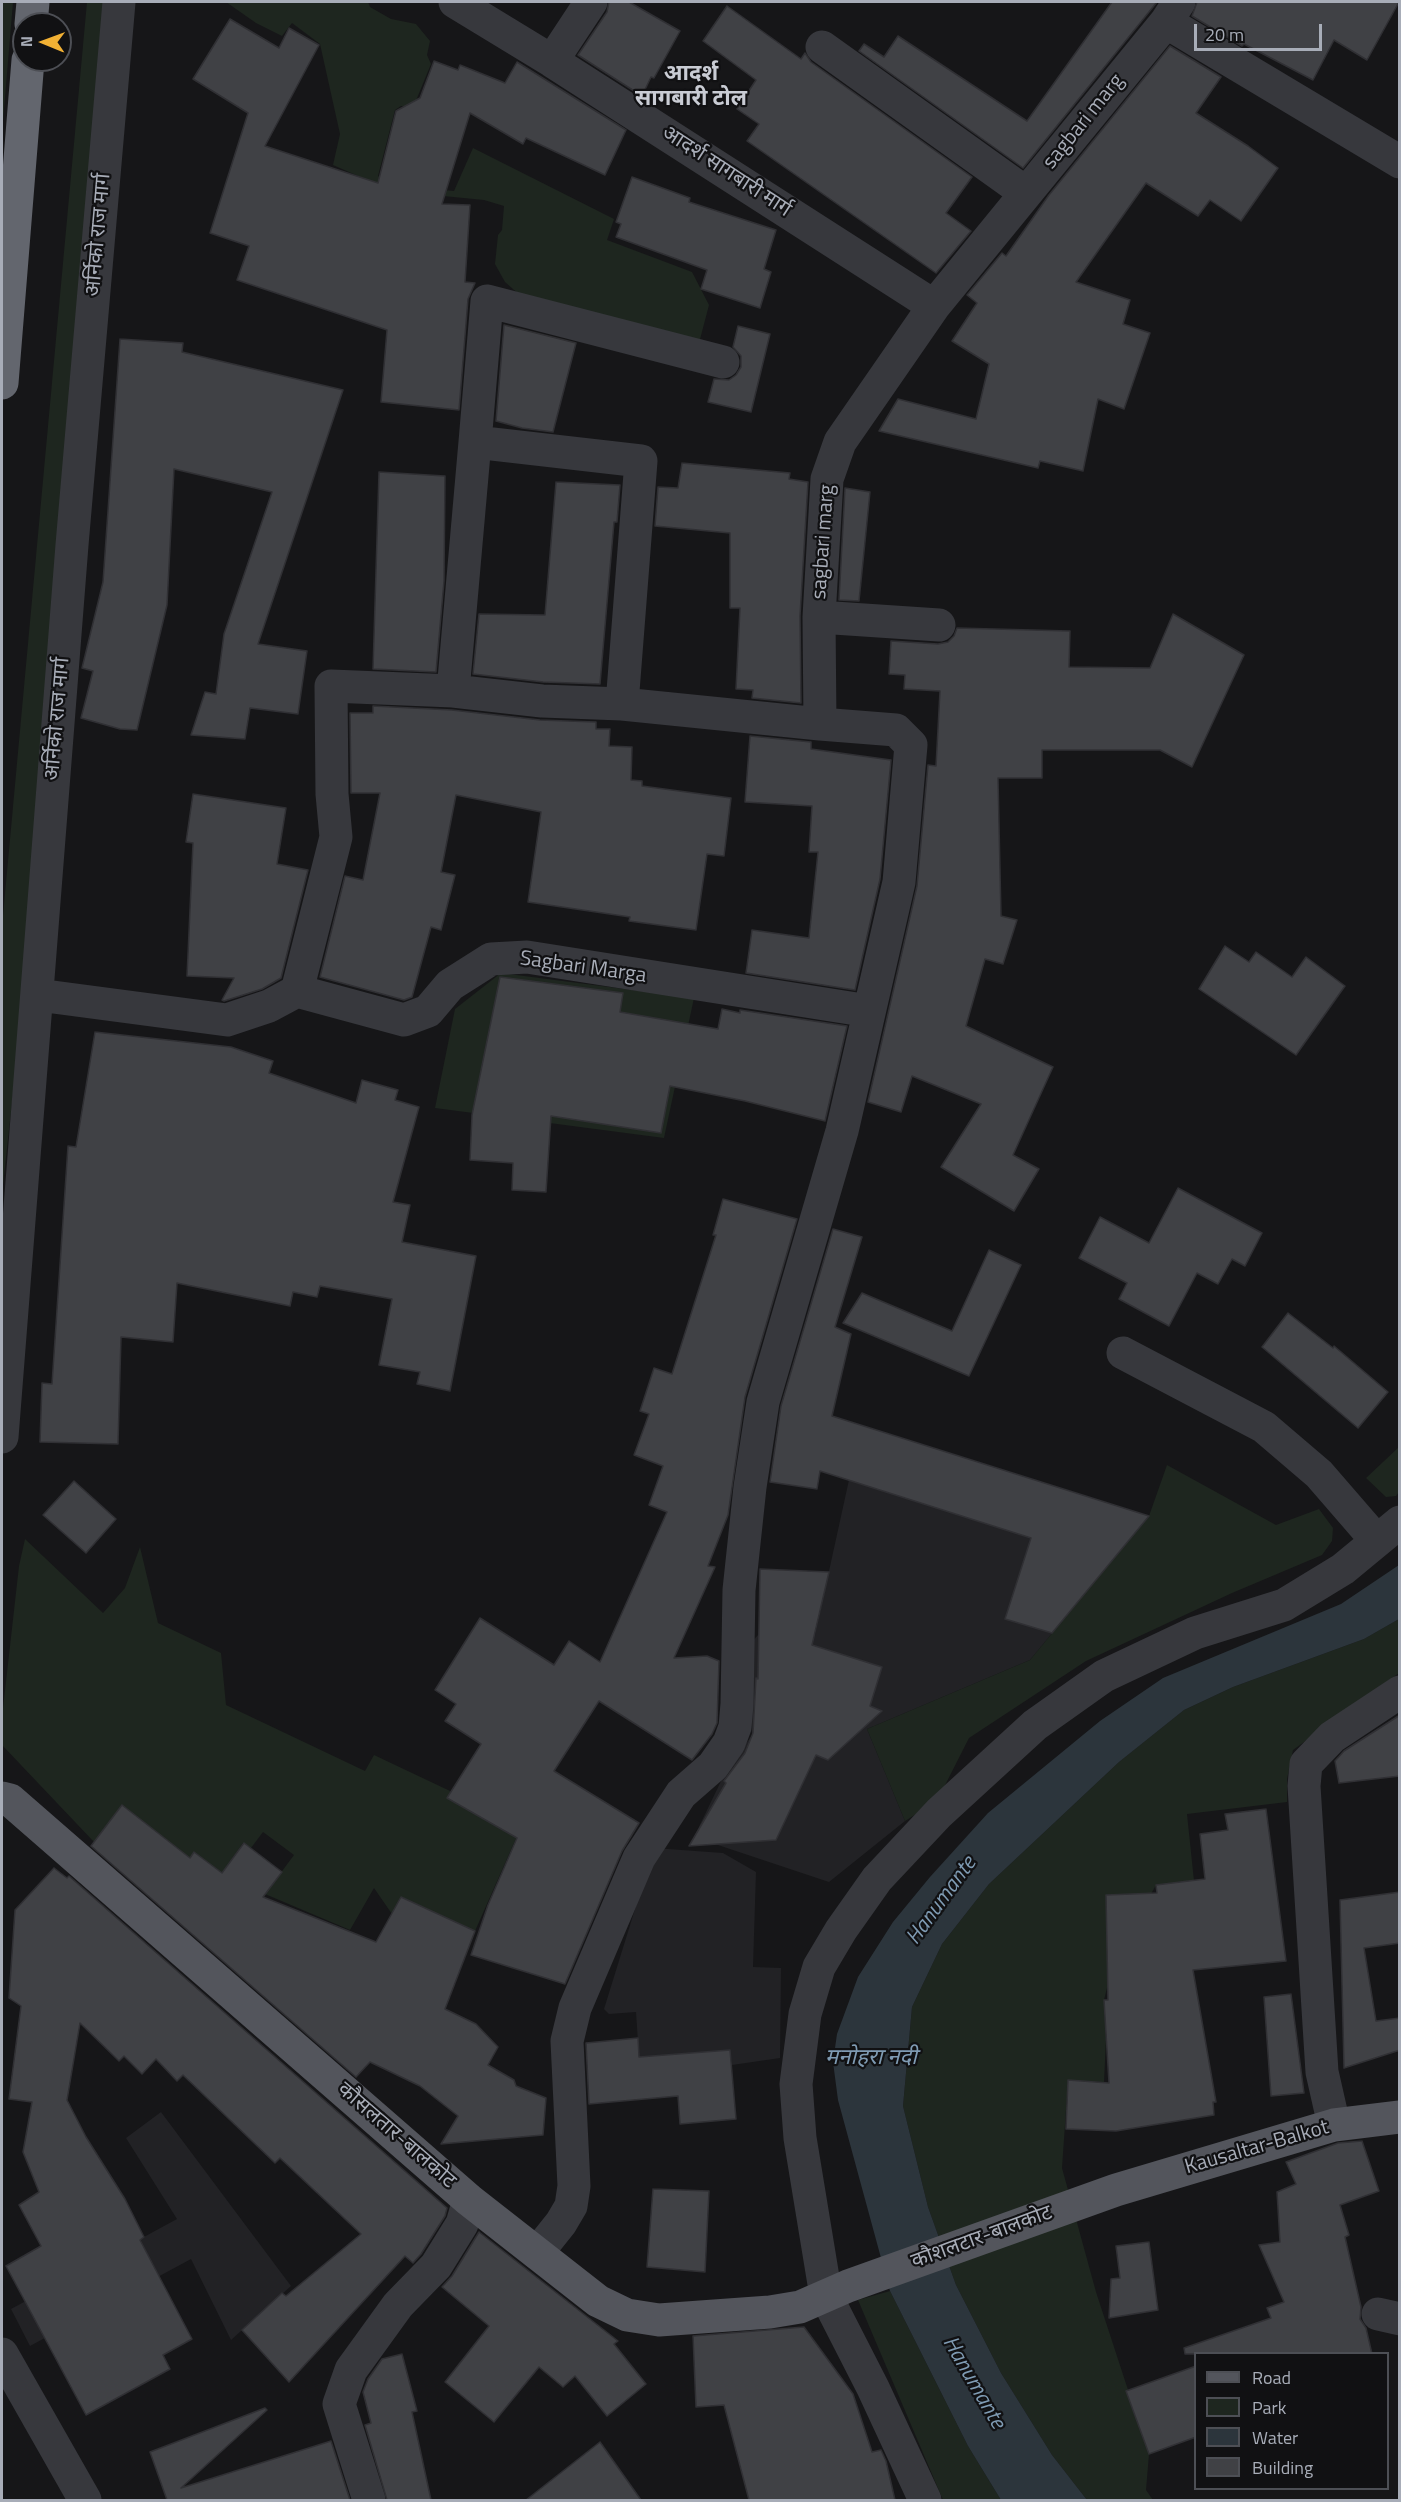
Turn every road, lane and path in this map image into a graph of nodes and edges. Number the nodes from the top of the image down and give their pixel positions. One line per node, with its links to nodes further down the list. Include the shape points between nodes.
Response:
1 (119, 2): 20 (street, अर्निको राज मार्ग)
2 (455, 2): 6 (street, आदर्श सागबारी मार्ग)
3 (591, 2): 6 (street)
4 (1172, 12): 8 (street); 9 (street, sagbari marg)
5 (822, 47): 9 (street)
6 (552, 61): 10 (street, आदर्श सागबारी मार्ग)
7 (27, 72): 12 (highway)
8 (1400, 162)
9 (1026, 193): 10 (street, sagbari marg)
10 (934, 306): 14 (street, sagbari marg, via 840,442 827,479)
11 (723, 362): 13 (street, via 487,301)
12 (2, 383)
13 (475, 442): 16 (street); 17 (street, via 640,461)
14 (819, 617): 15 (street); 18 (street, sagbari marg)
15 (939, 625)
16 (453, 691): 17 (street, via 542,701); 19 (street, via 331,686 336,837)
17 (621, 704): 18 (street)
18 (820, 724): 21 (street, via 896,730 911,745 899,882)
19 (297, 991): 20 (street, via 269,1006 227,1020); 21 (street, Sagbari Marga, via 404,1020 428,1011 450,985 491,959 527,957)
20 (38, 995): 23 (street, अर्निको राज मार्ग)
21 (869, 1011): 31 (street, via 842,1131 763,1402 739,1590 735,1727 713,1766 681,1794 639,1858 576,2008 567,2041 574,2186 571,2206)
22 (1123, 1353): 24 (street, via 1264,1427)
23 (2, 1437)
24 (1388, 1531): 32 (street, via 1343,1569 1284,1605 1195,1633 1104,1676 1035,1725 939,1813 877,1879 819,1968 805,2014 795,2084 802,2148)
25 (1400, 1692): 28 (street, via 1332,1737 1306,1764 1304,1786 1322,2072)
26 (2, 1798): 30 (main road, कौसलतार-बालकोट, via 10,1800)
27 (1400, 2117): 28 (main road, Kausaltar-Balkot)
28 (1334, 2125): 29 (main road, Kausaltar-Balkot)
29 (1116, 2190): 32 (main road, कौशलटार-बालकोट)
30 (469, 2200): 31 (main road, कौसलतार-बालकोट); 35 (street, via 462,2224 436,2266 398,2305 351,2370 339,2404)
31 (537, 2253): 32 (main road, कौसलतार-बालकोट, via 598,2301 627,2315 659,2320 770,2312 800,2307)
32 (837, 2291): 36 (street, via 873,2388)
33 (2, 2354): 34 (street)
34 (85, 2500)
35 (369, 2500)
36 (925, 2500)

